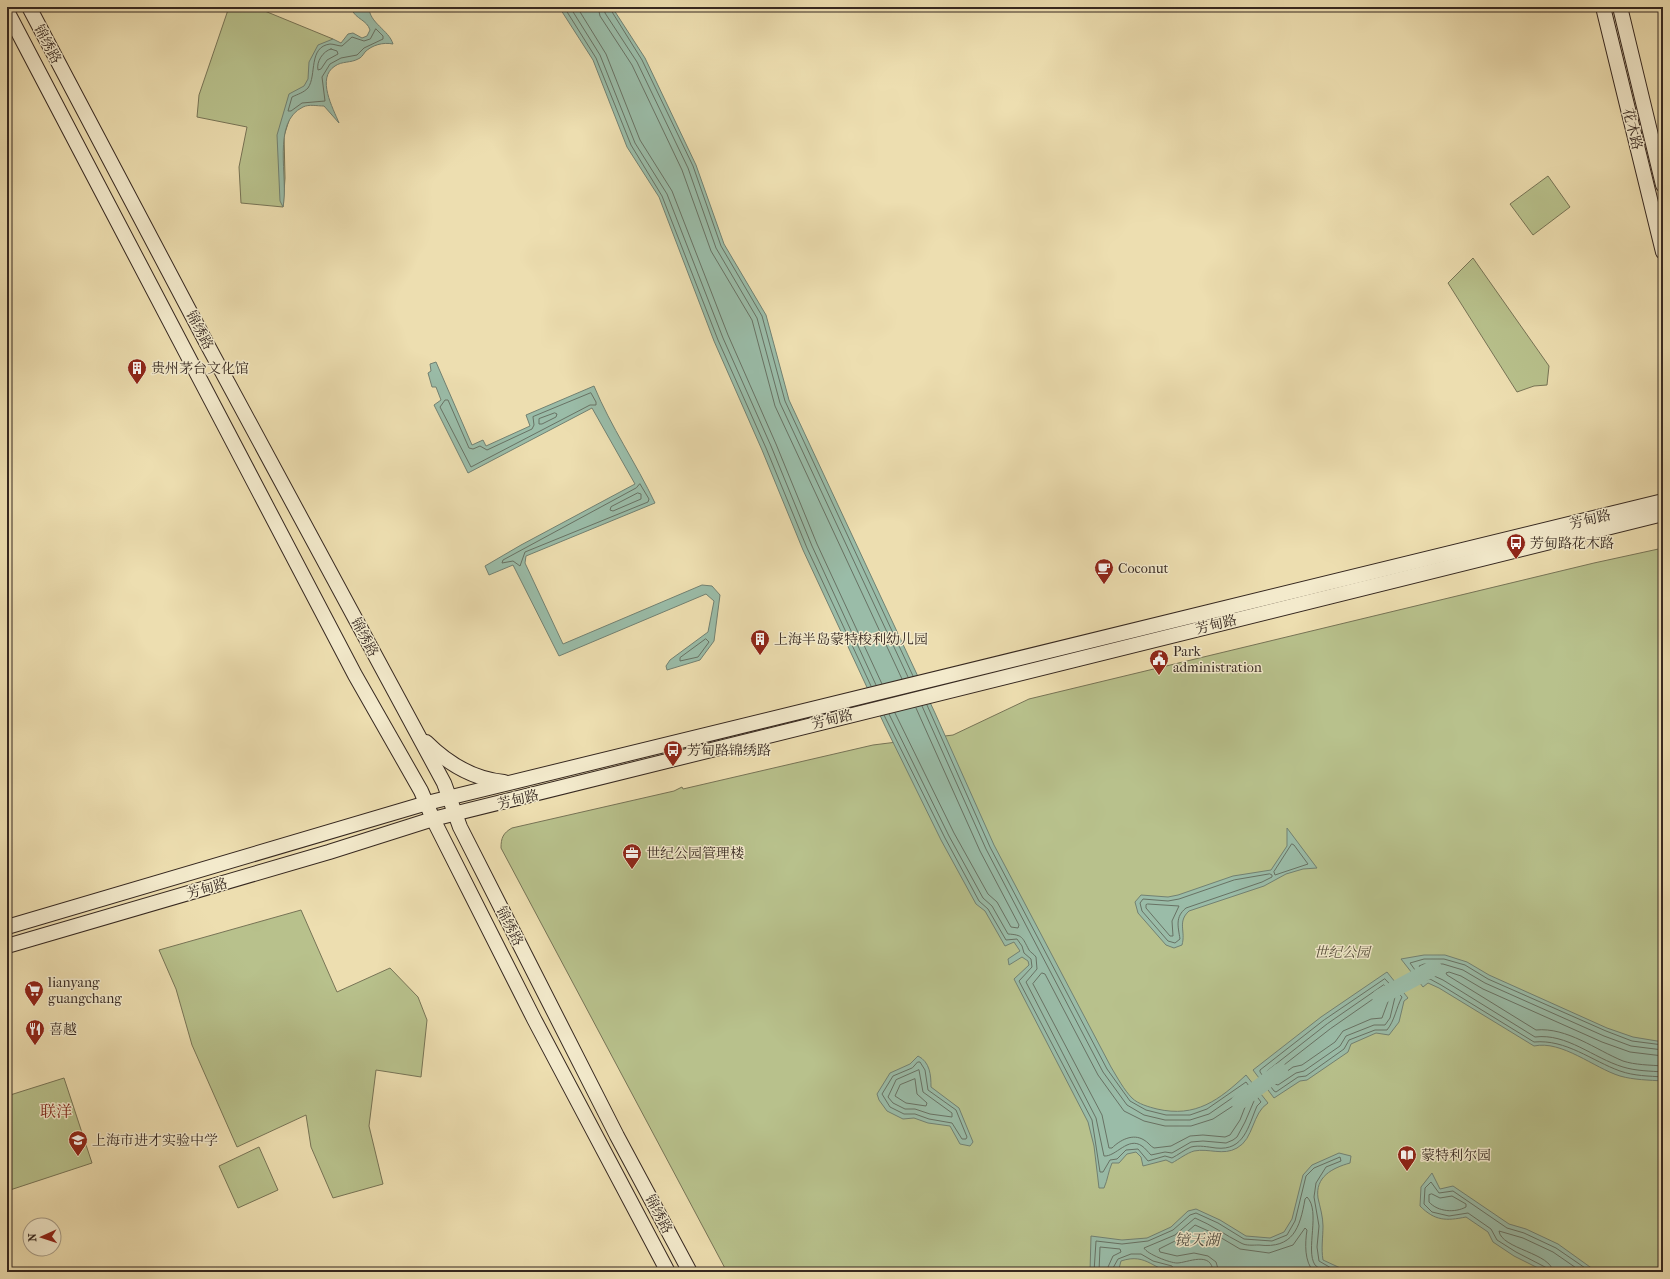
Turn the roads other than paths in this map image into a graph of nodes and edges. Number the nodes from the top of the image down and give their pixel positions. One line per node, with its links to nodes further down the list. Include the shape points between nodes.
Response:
1 (29, 7): 9 (main road, 锦绣路, via 207,344)
2 (1603, 7): 6 (main road, 花木路)
3 (1620, 7): 5 (main road, 花木路)
4 (7, 11): 12 (main road, 锦绣路, via 355,675)
5 (1663, 185)
6 (1663, 252)
7 (1663, 501): 10 (main road, 芳甸路)
8 (1663, 514): 13 (main road, 芳甸路)
9 (419, 735): 10 (main road, via 444,758 468,772); 11 (main road, 锦绣路)
10 (511, 783): 11 (main road, 芳甸路)
11 (450, 798): 12 (main road, 芳甸路); 13 (main road, 锦绣路)
12 (427, 803): 14 (main road, 锦绣路); 15 (main road, 芳甸路)
13 (455, 814): 14 (main road, 芳甸路); 18 (main road, 锦绣路, via 610,1122)
14 (433, 819): 16 (main road, 芳甸路); 17 (main road, 锦绣路, via 534,1019)
15 (7, 927)
16 (7, 946)
17 (668, 1272)
18 (690, 1272)

